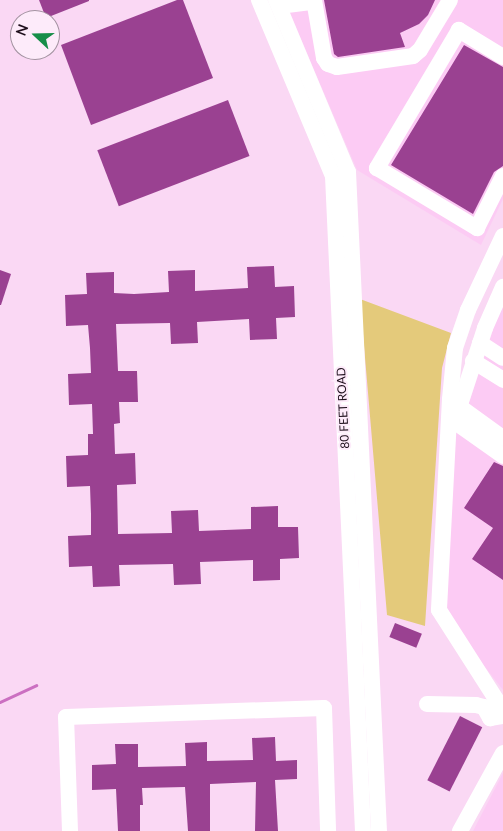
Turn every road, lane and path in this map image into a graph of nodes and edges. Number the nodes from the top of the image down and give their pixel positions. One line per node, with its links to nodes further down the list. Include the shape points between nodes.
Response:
1 (259, 0): 22 (street, 80 FEET ROAD, via 333,176)
2 (450, 0): 3 (street, via 420,50 412,56 336,67 324,58)
3 (313, 1): 4 (street)
4 (277, 3): 23 (street, 80 FEET ROAD, via 348,172)
5 (503, 57): 6 (street, via 459,30 377,168 477,228)
6 (503, 176)
7 (503, 236): 13 (street, via 468,310 455,348 450,399)
8 (503, 287): 9 (street)
9 (480, 343): 10 (street); 11 (street)
10 (503, 358)
11 (473, 361): 12 (street); 13 (street)
12 (503, 380)
13 (455, 419): 14 (street); 15 (street); 17 (street, via 439,610)
14 (503, 438)
15 (503, 456)
16 (427, 704): 18 (street, via 476,705 484,708 490,718)
17 (503, 710)
18 (503, 716)
19 (503, 753): 24 (street)
20 (70, 831): 21 (street, via 66,717 324,708)
21 (328, 831)
22 (363, 831)
23 (379, 831)
24 (460, 831)

